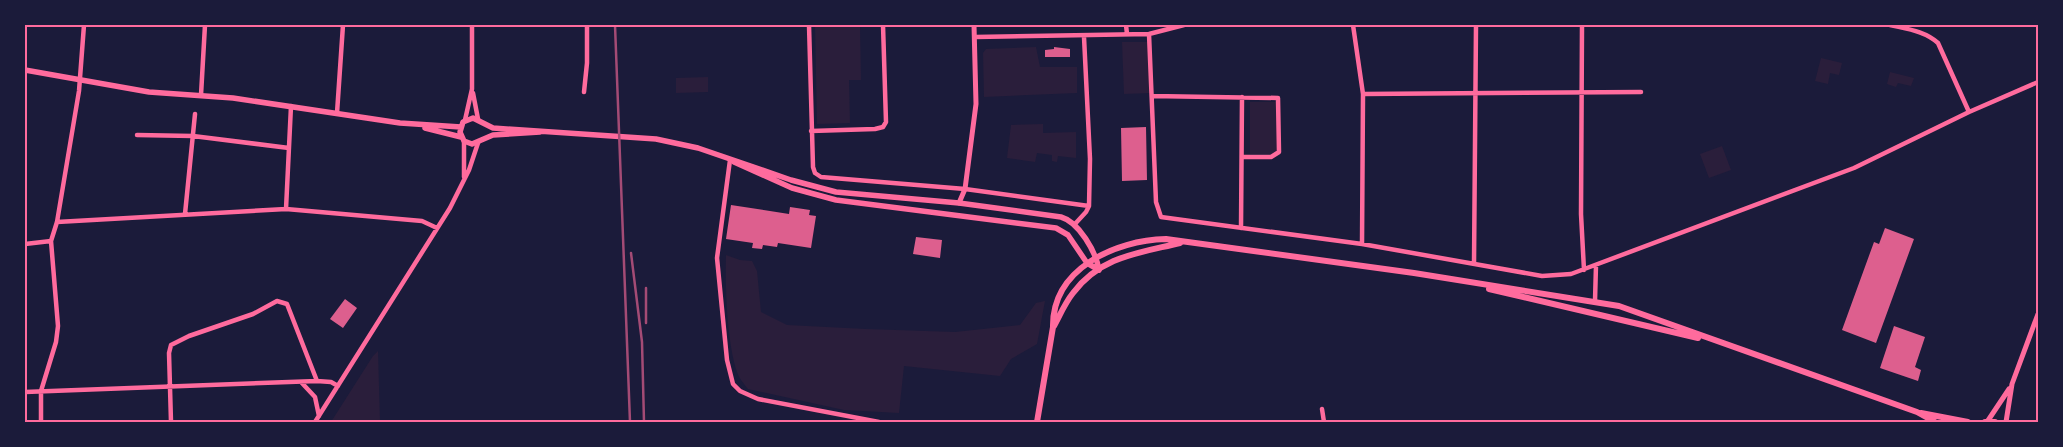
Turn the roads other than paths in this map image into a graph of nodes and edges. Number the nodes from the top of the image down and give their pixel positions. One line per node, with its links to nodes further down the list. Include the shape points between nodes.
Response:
1 (84, 25): 20 (street)
2 (205, 25): 28 (street)
3 (343, 25): 32 (street)
4 (472, 25): 22 (street)
5 (587, 25): 23 (street)
6 (809, 25): 40 (street)
7 (883, 25): 40 (street, via 886,122 883,127)
8 (974, 25): 17 (street)
9 (1126, 25): 15 (street)
10 (1184, 25): 16 (street)
11 (1353, 25): 27 (street)
12 (1476, 25): 26 (street)
13 (1582, 25): 24 (street)
14 (1890, 25): 33 (street, via 1929,36 1938,43)
15 (1127, 34): 16 (street); 18 (street)
16 (1149, 34): 29 (street)
17 (975, 37): 18 (street); 51 (street, via 976,104)
18 (1084, 37): 53 (street)
19 (25, 70): 20 (main road)
20 (79, 80): 28 (main road, via 149,92); 57 (street)
21 (2038, 82): 33 (street)
22 (472, 89): 35 (street); 36 (street)
23 (584, 92)
24 (1582, 92): 25 (street); 26 (street); 71 (street)
25 (1641, 92)
26 (1474, 93): 27 (street); 68 (street)
27 (1364, 94): 65 (street)
28 (201, 95): 31 (main road)
29 (1152, 96): 30 (street); 60 (street, via 1158,211 1162,217)
30 (1242, 97): 48 (street); 48 (street, via 1278,98 1280,134 1280,148 1276,155)
31 (291, 106): 32 (main road); 47 (street)
32 (337, 112): 37 (main road)
33 (1969, 112): 69 (street, via 1854,168)
34 (195, 114): 43 (street)
35 (478, 119): 36 (main road); 38 (main road)
36 (465, 120): 39 (main road)
37 (406, 124): 39 (main road); 45 (main road)
38 (485, 125): 41 (main road); 44 (main road)
39 (460, 127): 45 (main road)
40 (811, 131): 51 (street, via 813,167 821,177)
41 (540, 132): 44 (main road); 49 (main road, via 643,138 698,148)
42 (137, 135): 43 (street)
43 (193, 136): 47 (street); 55 (street)
44 (485, 137): 46 (main road)
45 (463, 139): 46 (main road, via 472,144); 50 (street)
46 (478, 143): 50 (street)
47 (289, 148): 54 (street)
48 (1243, 157): 60 (street)
49 (730, 160): 52 (main road, via 836,192); 56 (main road, via 816,196); 91 (street, via 717,258 727,360 733,384 758,399)
50 (464, 181): 59 (street)
51 (965, 189): 52 (street); 53 (street)
52 (959, 203): 56 (main road); 58 (main road, via 1061,217)
53 (1089, 206): 58 (street)
54 (286, 209): 55 (street); 59 (street, via 422,221)
55 (185, 214): 57 (street)
56 (955, 214): 61 (main road, via 1044,226)
57 (57, 222): 62 (street)
58 (1074, 225): 61 (main road); 66 (main road)
59 (437, 228): 81 (street)
60 (1241, 228): 65 (street)
61 (1065, 232): 67 (main road)
62 (51, 241): 64 (street); 83 (street, via 58,326)
63 (1181, 242): 66 (main road, via 1144,240); 70 (main road, via 1134,252); 72 (main road)
64 (25, 244)
65 (1362, 244): 68 (street)
66 (1097, 258): 67 (main road); 70 (main road)
67 (1087, 263): 70 (main road); 76 (main road, via 1060,292 1053,313)
68 (1474, 264): 71 (street, via 1542,276)
69 (1596, 265): 71 (street); 73 (street)
70 (1099, 270): 76 (main road, via 1080,284)
71 (1584, 270)
72 (1458, 281): 73 (main road); 74 (main road)
73 (1595, 301): 74 (main road); 77 (main road, via 1642,313)
74 (1591, 314): 77 (main road)
75 (2038, 314): 80 (street)
76 (1053, 327): 92 (main road)
77 (1719, 342): 86 (main road)
78 (316, 380): 79 (street); 81 (street); 82 (street, via 286,304 277,301 253,314 171,345)
79 (301, 382): 82 (street); 87 (street, via 315,397)
80 (2012, 384): 96 (street); 98 (street)
81 (338, 386): 87 (street)
82 (170, 387): 83 (street); 89 (street)
83 (41, 391): 84 (street); 88 (street)
84 (25, 392)
85 (1322, 409): 93 (street)
86 (1918, 412): 94 (main road); 95 (main road)
87 (319, 416): 90 (street)
88 (42, 422)
89 (171, 422)
90 (315, 422)
91 (879, 422)
92 (1037, 422)
93 (1324, 422)
94 (1935, 422)
95 (1968, 422)
96 (1986, 422): 97 (main road)
97 (1996, 422)
98 (2006, 422)

